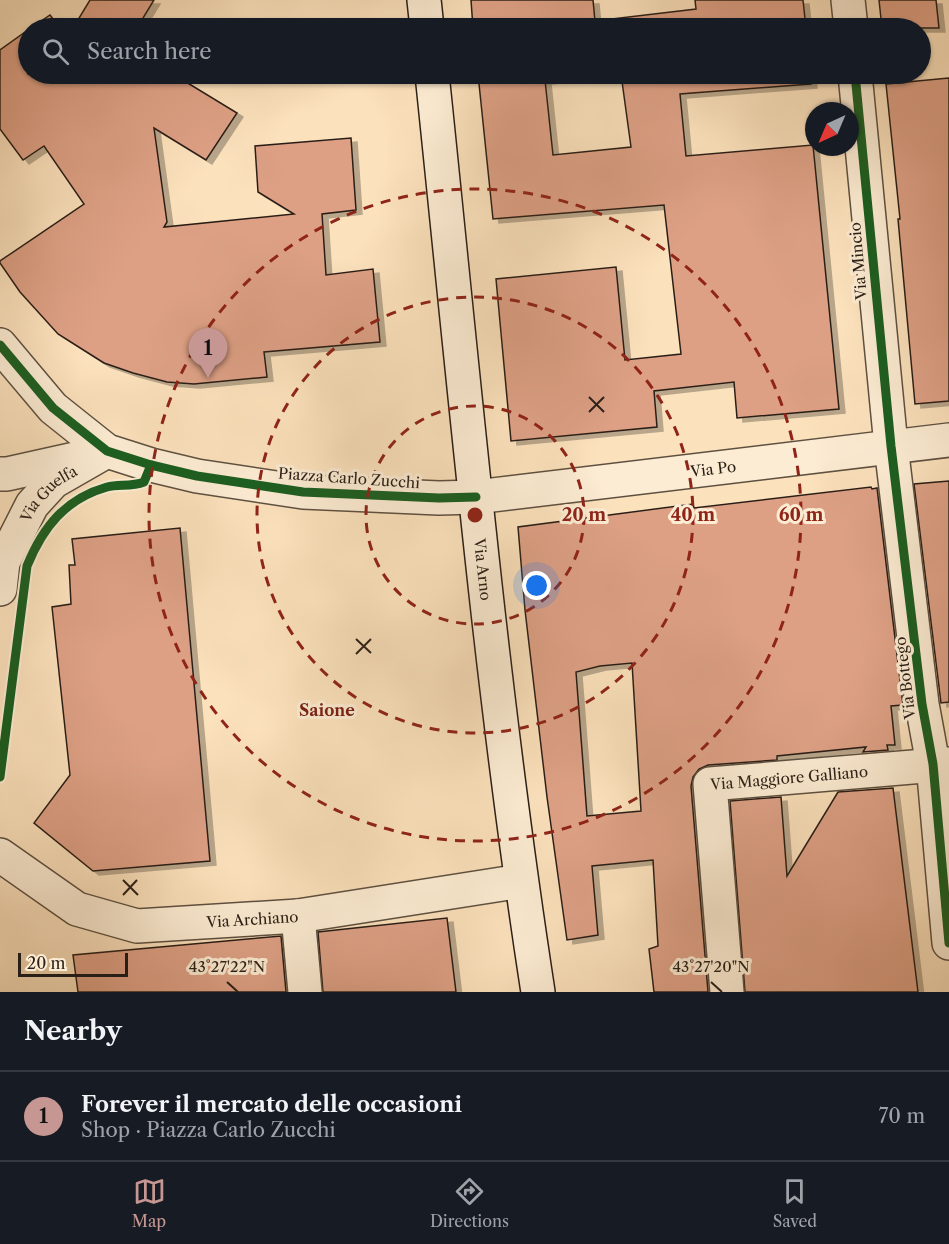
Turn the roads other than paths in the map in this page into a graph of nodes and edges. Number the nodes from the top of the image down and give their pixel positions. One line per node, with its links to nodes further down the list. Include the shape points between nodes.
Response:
1 (424, 0): 3 (street)
2 (848, 0): 4 (street)
3 (426, 18)
4 (850, 18)
5 (433, 84): 12 (street, Via Arno)
6 (856, 84): 9 (street, Via Mincio)
7 (0, 345): 10 (street, via 53,408)
8 (949, 440): 9 (street, Via Po)
9 (891, 446): 12 (street, Via Po); 14 (street, Via Bottego, via 922,704)
10 (107, 451): 11 (street); 12 (street, Piazza Carlo Zucchi, via 197,476 303,492); 13 (street, Via Guelfa, via 53,482 32,505)
11 (0, 474)
12 (476, 496): 16 (street, Via Arno)
13 (1, 568)
14 (941, 764): 18 (street, Via Bottego); 21 (street, Via Maggiore Galliano, via 710,784)
15 (0, 855): 17 (street, Via Archiano, via 77,909 137,926)
16 (521, 881): 17 (street, Via Archiano); 20 (street, Via Arno)
17 (298, 916): 19 (street)
18 (949, 943)
19 (305, 992)
20 (538, 992)
21 (727, 992)

